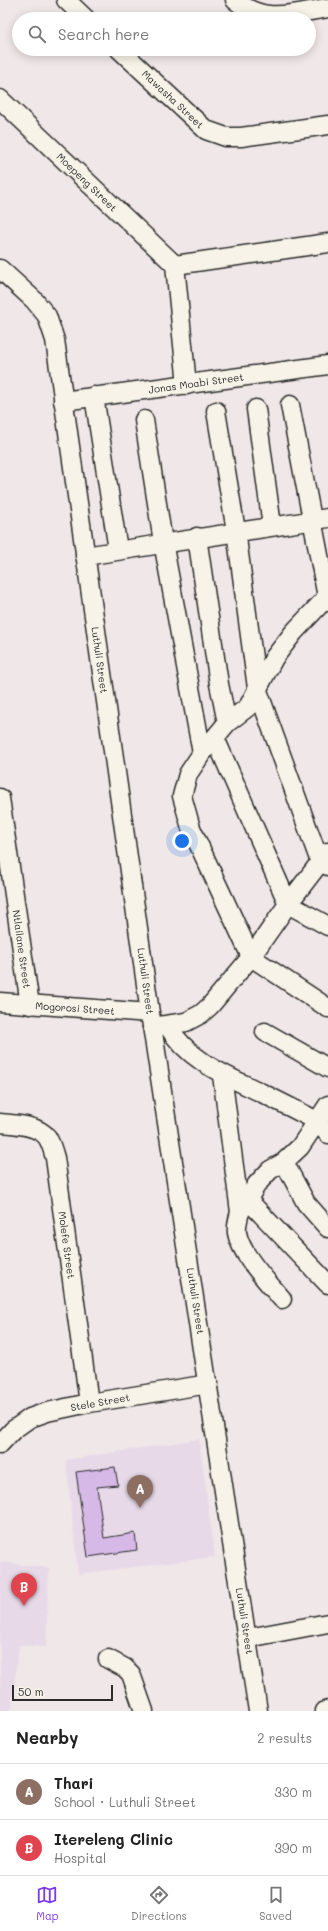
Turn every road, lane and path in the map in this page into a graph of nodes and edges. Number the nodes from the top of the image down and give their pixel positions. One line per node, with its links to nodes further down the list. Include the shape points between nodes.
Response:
1 (66, 0): 4 (street)
2 (235, 0): 5 (street)
3 (328, 8): 6 (street)
4 (79, 12)
5 (255, 12)
6 (296, 12)
7 (127, 56): 9 (street, Mawasha Street, via 206,130 214,134 241,137)
8 (0, 98): 11 (street, Moepeng Street)
9 (328, 125)
10 (328, 243): 11 (street)
11 (175, 265): 14 (street)
12 (0, 269): 16 (street, Luthuli Street, via 34,300 47,316 54,340)
13 (328, 365): 14 (street, Jonas Moabi Street)
14 (187, 385): 15 (street, Jonas Moabi Street)
15 (94, 396): 16 (street, Jonas Moabi Street); 26 (street)
16 (63, 401): 27 (street, Luthuli Street)
17 (290, 405): 21 (street)
18 (256, 409): 22 (street)
19 (216, 411): 23 (street)
20 (144, 420): 25 (street)
21 (320, 519): 22 (street); 28 (street)
22 (272, 526): 23 (street)
23 (236, 531): 24 (street); 29 (street)
24 (197, 537): 25 (street); 30 (street)
25 (163, 542): 26 (street); 32 (street)
26 (118, 550): 27 (street)
27 (85, 556): 41 (street, Luthuli Street)
28 (327, 599): 29 (street, via 294,632 274,658)
29 (257, 688): 30 (street, via 248,707); 34 (street)
30 (227, 723): 31 (street)
31 (215, 738): 32 (street); 35 (street)
32 (202, 753): 37 (street, via 188,774 184,786 184,808)
33 (0, 798): 39 (street, Ntlailane Street)
34 (325, 860): 35 (street, Mogorosi Street)
35 (288, 904): 36 (street); 37 (street, Mogorosi Street)
36 (328, 926)
37 (251, 957): 40 (street); 41 (street, Mogorosi Street, via 201,1014 186,1022)
38 (0, 1002): 39 (street, Mogorosi Street)
39 (30, 1005): 41 (street, Mogorosi Street)
40 (328, 1008)
41 (157, 1022): 44 (street, via 183,1046); 53 (street, Luthuli Street)
42 (265, 1032): 43 (street)
43 (328, 1068)
44 (222, 1075): 47 (street); 49 (street)
45 (328, 1105): 47 (street)
46 (0, 1123): 54 (street, Molefe Street, via 38,1130 47,1137 51,1145)
47 (322, 1127): 48 (street)
48 (284, 1162): 49 (street, via 270,1170); 50 (street, via 306,1203)
49 (243, 1205): 51 (street); 52 (street, via 237,1228 242,1245)
50 (328, 1228)
51 (328, 1284)
52 (282, 1299)
53 (209, 1384): 54 (street, Stele Street); 57 (street, Luthuli Street)
54 (89, 1403): 55 (street, Stele Street, via 30,1418 13,1430)
55 (0, 1444)
56 (328, 1623): 57 (street)
57 (248, 1638): 61 (street, Luthuli Street)
58 (108, 1659): 60 (street, via 131,1674)
59 (328, 1710): 62 (street)
60 (144, 1711)
61 (258, 1711)
62 (325, 1711)

